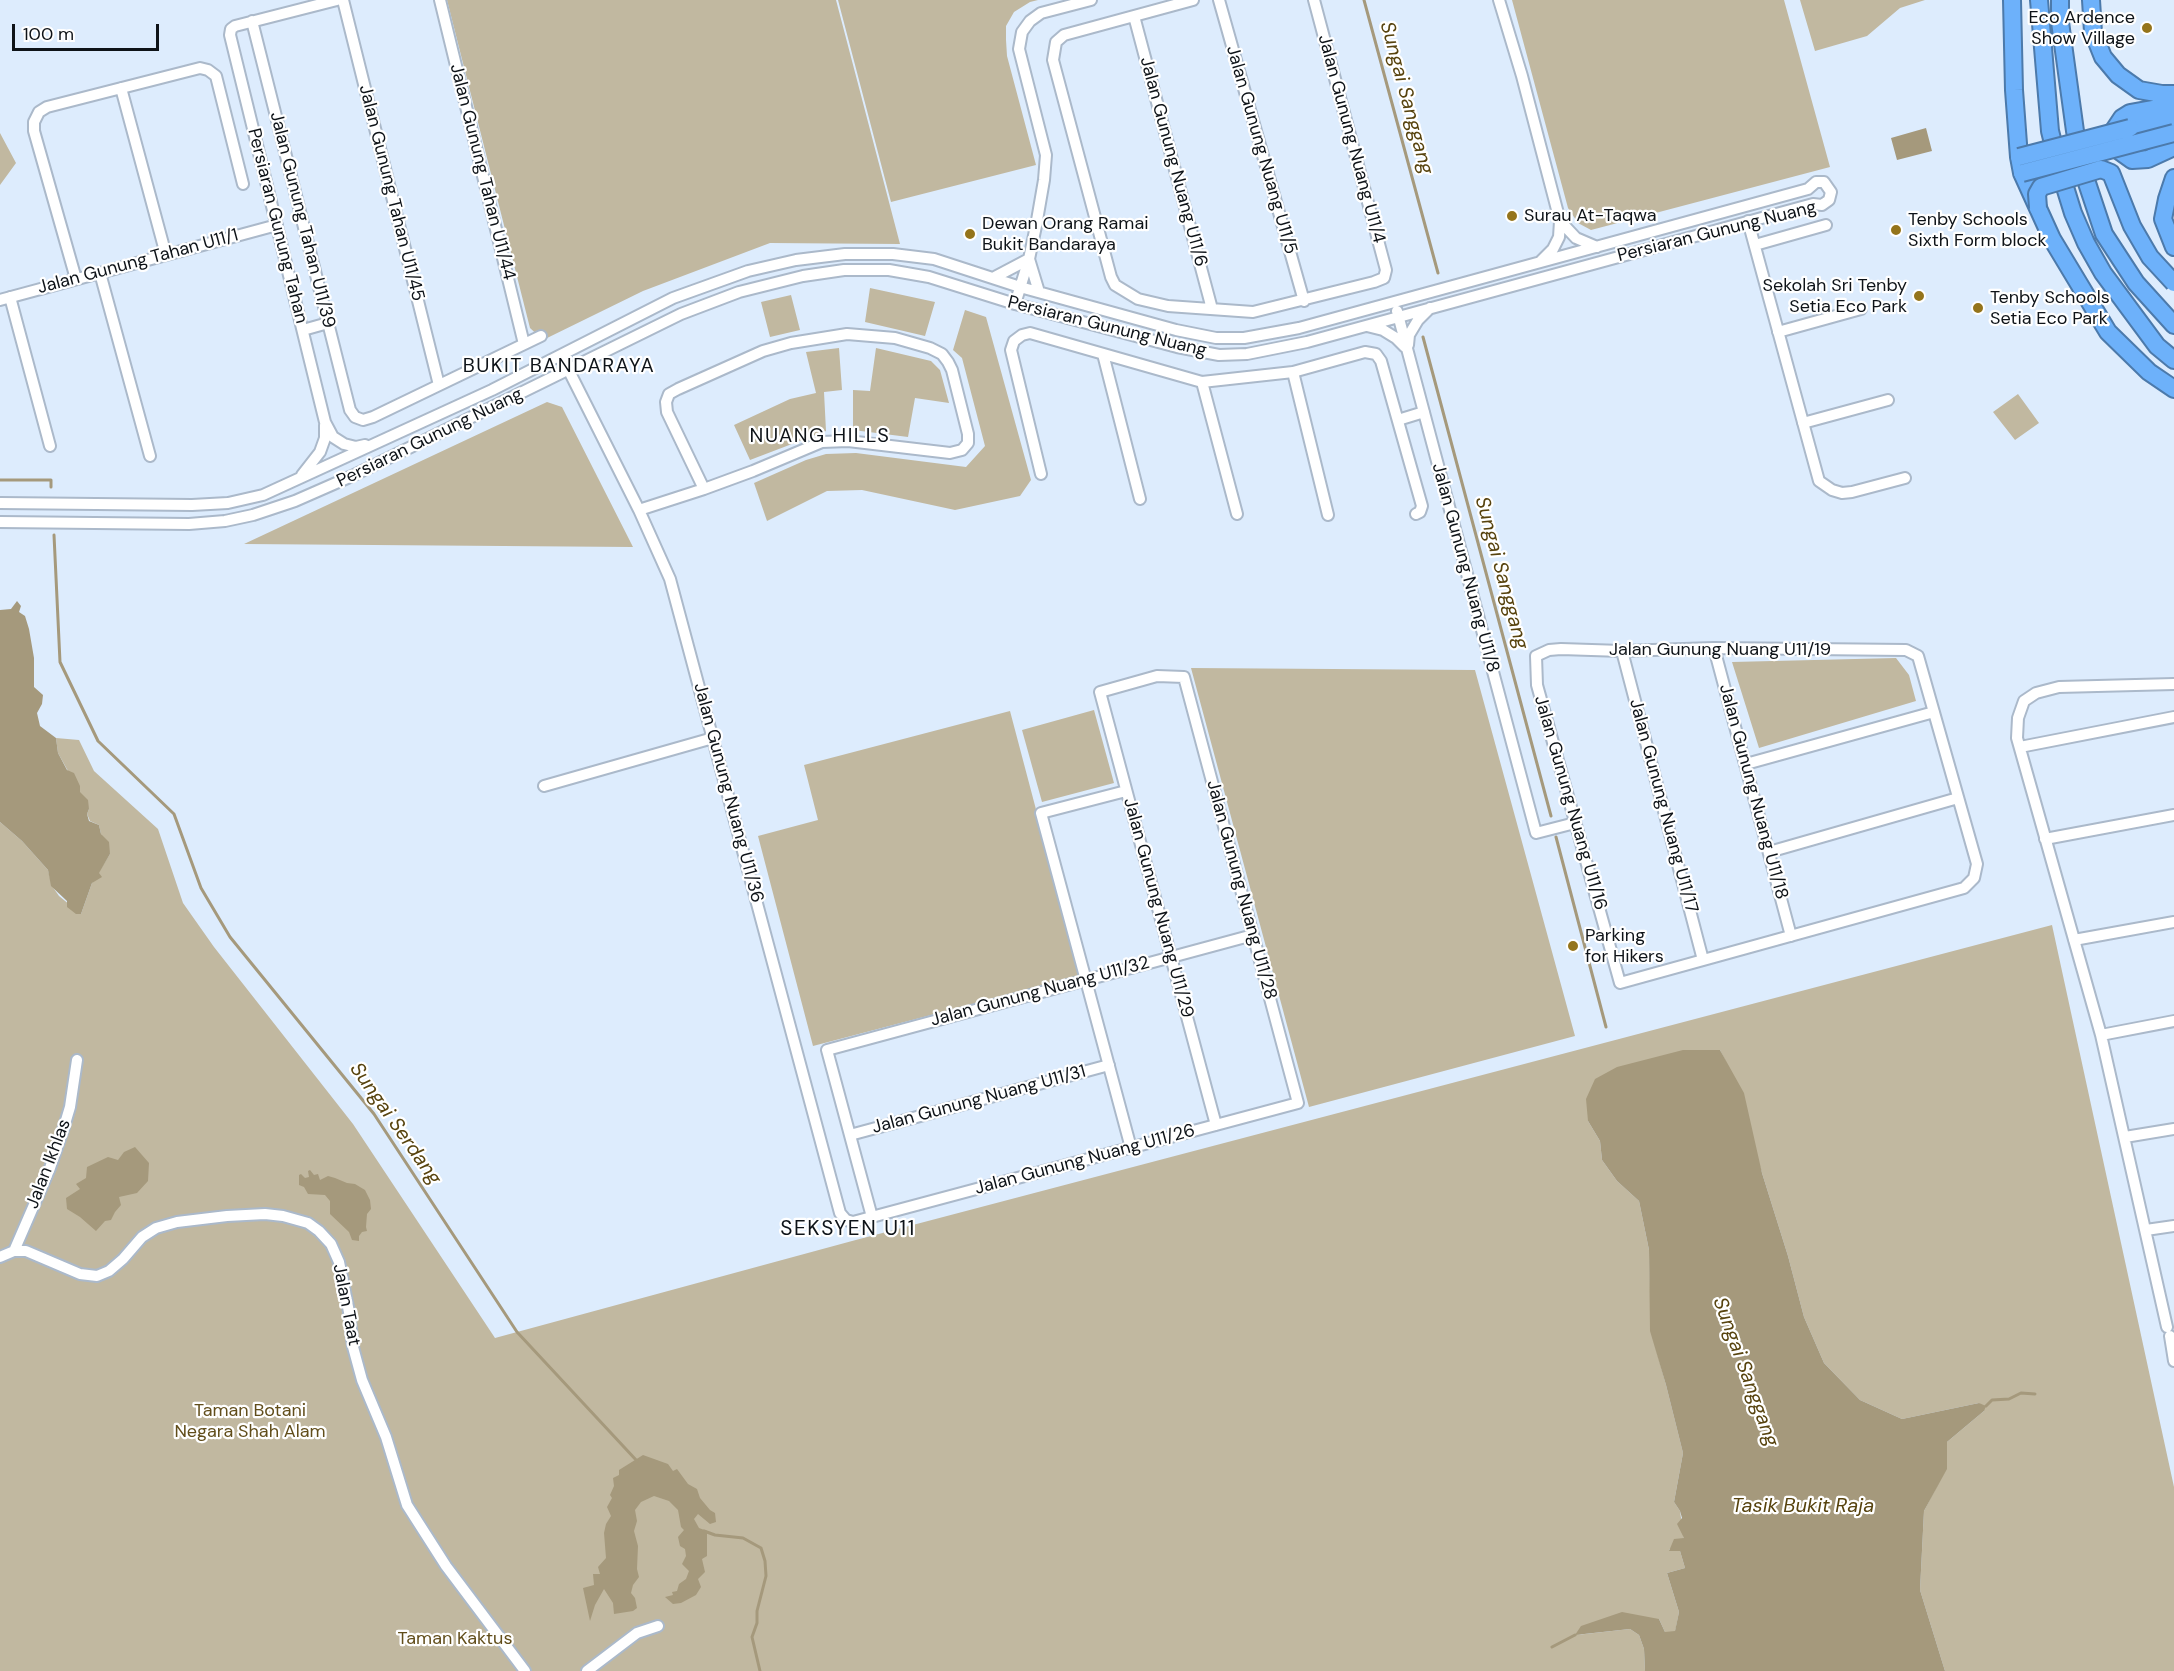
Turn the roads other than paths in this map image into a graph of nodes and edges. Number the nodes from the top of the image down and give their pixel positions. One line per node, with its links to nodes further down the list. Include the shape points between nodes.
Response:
1 (337, 0): 14 (street)
2 (344, 0): 63 (street, Jalan Gunung Tahan U11/45)
3 (440, 0): 55 (street, Jalan Gunung Tahan U11/44)
4 (1091, 0): 33 (street, via 1041,13 1022,32 1019,49 1046,155)
5 (1193, 0): 13 (street)
6 (1219, 0): 42 (street, Jalan Gunung Nuang U11/5)
7 (1314, 0): 42 (street, Jalan Gunung Nuang U11/4, via 1386,270 1384,278 1374,282)
8 (1499, 0): 25 (street)
9 (2012, 0): 21 (highway)
10 (2039, 0): 59 (highway, via 2050,130 2073,213 2103,273 2157,346)
11 (2060, 0): 50 (highway, via 2074,131 2104,234 2136,283)
12 (2091, 0): 16 (highway, via 2093,32 2103,57 2118,75 2139,90)
13 (1134, 16): 46 (street, Jalan Gunung Nuang U11/6); 46 (street, via 1064,35 1056,42 1053,60 1115,285 1138,299)
14 (252, 21): 27 (street, Persiaran Gunung Tahan, via 235,26 230,35); 49 (street, Jalan Gunung Tahan U11/39)
15 (121, 88): 23 (street, via 200,68 216,76); 32 (street); 37 (street, via 47,107 34,122)
16 (2174, 94)
17 (2174, 105): 20 (highway, via 2130,113 2114,130 2118,150 2132,160 2148,159)
18 (2174, 117): 21 (highway, bridge)
19 (2174, 133): 21 (highway, bridge)
20 (2174, 147)
21 (2020, 165): 24 (highway, bridge)
22 (2174, 178): 31 (highway, via 2163,219)
23 (243, 184)
24 (2038, 208): 38 (highway, bridge, via 2041,187 2101,169 2111,173 2132,226 2150,257); 64 (highway, via 2052,239 2108,332 2149,372)
25 (1560, 221): 30 (street, via 1576,238); 34 (street, via 1559,237)
26 (1748, 221): 29 (street); 30 (street, Persiaran Gunung Nuang, via 1822,205 1829,200 1830,188 1824,182 1816,182 1808,189); 45 (street, Persiaran Gunung Nuang)
27 (277, 225): 32 (street, Jalan Gunung Tahan U11/1); 52 (street, Persiaran Gunung Tahan)
28 (1826, 225): 29 (street)
29 (1755, 245): 53 (street)
30 (1597, 246): 34 (street, Persiaran Gunung Nuang)
31 (2174, 247)
32 (166, 255): 35 (street, Jalan Gunung Tahan U11/1)
33 (1029, 259): 36 (street); 39 (street); 40 (street)
34 (1540, 262): 43 (street, Persiaran Gunung Nuang)
35 (100, 273): 37 (street, Jalan Gunung Tahan U11/1); 72 (street)
36 (993, 278): 39 (street, Persiaran Gunung Nuang); 57 (street, Persiaran Gunung Nuang, via 934,259 893,254 796,260 748,271 683,294)
37 (76, 279): 41 (street, Jalan Gunung Tahan U11/1)
38 (2174, 284)
39 (1020, 287): 40 (street, Persiaran Gunung Nuang); 44 (street)
40 (1040, 292): 43 (street, Persiaran Gunung Nuang, via 1216,338 1244,338 1299,328)
41 (5, 298): 71 (street)
42 (1304, 301): 46 (street, via 1253,312)
43 (1394, 302): 48 (street, Jalan Gunung Nuang U11/8)
44 (1015, 304): 51 (street, Persiaran Gunung Nuang, via 1219,355 1247,354); 60 (street, Persiaran Gunung Nuang, via 889,270 844,270 803,276 739,292 681,314)
45 (1431, 308): 48 (street, Persiaran Gunung Nuang); 56 (street, via 1409,335)
46 (1212, 309)
47 (1861, 309): 53 (street)
48 (1398, 317): 51 (street, Persiaran Gunung Nuang); 56 (street, Jalan Gunung Nuang U11/8)
49 (328, 323): 52 (street); 63 (street, Jalan Gunung Tahan U11/39, via 355,417 374,417)
50 (2174, 324)
51 (1367, 325): 56 (street, via 1396,338)
52 (303, 330): 68 (street, Persiaran Gunung Tahan)
53 (1778, 332): 69 (street)
54 (541, 336): 55 (street)
55 (524, 344): 63 (street)
56 (1407, 350): 66 (street, Jalan Gunung Nuang U11/8)
57 (561, 354): 60 (street, Jalan Gunung Nuang U11/36); 70 (street, Persiaran Gunung Nuang)
58 (1103, 354): 62 (street); 73 (street, via 1030,333 1014,341 1011,350); 77 (street)
59 (2174, 360)
60 (569, 370): 79 (street, Jalan Gunung Nuang U11/36); 83 (street, Persiaran Gunung Nuang, via 352,476 253,515 189,524)
61 (1293, 372): 62 (street); 67 (street, via 1365,352 1376,354 1382,361); 82 (street)
62 (1202, 382): 80 (street)
63 (439, 385)
64 (2174, 389)
65 (1888, 400): 69 (street)
66 (1424, 412): 67 (street); 98 (street, Jalan Gunung Nuang U11/8, via 1536,833)
67 (1398, 420): 81 (street, via 1422,506)
68 (325, 422): 70 (street, via 333,437 344,444); 75 (street, via 321,452)
69 (1803, 423): 74 (street, via 1819,481 1832,490 1852,492)
70 (372, 445): 75 (street, Persiaran Gunung Nuang)
71 (50, 446)
72 (150, 456)
73 (1041, 474)
74 (1905, 477)
75 (298, 479): 78 (street, Persiaran Gunung Nuang, via 263,495 228,503)
76 (704, 489): 76 (street, via 810,446 834,441 950,453 962,450 968,443 968,434 952,370 942,354 917,344 847,334 763,351 678,389 669,394 667,412); 79 (street)
77 (1140, 499)
78 (0, 503)
79 (639, 510): 91 (street, Jalan Gunung Nuang U11/36, via 670,579)
80 (1237, 514)
81 (1416, 514)
82 (1328, 515)
83 (0, 522)
84 (1714, 648): 85 (street, Jalan Gunung Nuang U11/19); 89 (street, Jalan Gunung Nuang U11/19, via 1906,650 1918,656); 93 (street, Jalan Gunung Nuang U11/18)
85 (1622, 651): 86 (street, Jalan Gunung Nuang U11/19, via 1561,649); 106 (street, Jalan Gunung Nuang U11/17)
86 (1536, 656): 98 (street, Jalan Gunung Nuang U11/16, via 1537,685)
87 (2174, 684): 92 (street, via 2059,687 2036,693 2024,701 2018,718)
88 (1100, 692): 95 (street, Jalan Gunung Nuang U11/29); 102 (street, Jalan Gunung Nuang U11/28, via 1157,676 1184,677)
89 (1934, 712): 93 (street); 96 (street)
90 (2174, 717): 92 (street)
91 (713, 738): 94 (street); 118 (street, Jalan Gunung Nuang U11/36, via 840,1213 853,1222)
92 (2020, 747): 99 (street)
93 (1746, 764): 100 (street, Jalan Gunung Nuang U11/18)
94 (544, 786)
95 (1126, 791): 105 (street, Jalan Gunung Nuang U11/29); 107 (street, via 1041,813)
96 (1958, 798): 100 (street); 103 (street, via 1977,864 1974,878 1964,888)
97 (2174, 815): 99 (street)
98 (1575, 823): 106 (street, Jalan Gunung Nuang U11/16, via 1620,983)
99 (2045, 839): 104 (street)
100 (1769, 852): 103 (street, Jalan Gunung Nuang U11/18)
101 (2174, 922): 104 (street)
102 (1253, 935): 105 (street, Jalan Gunung Nuang U11/32); 112 (street, Jalan Gunung Nuang U11/28)
103 (1791, 936): 106 (street)
104 (2074, 940): 109 (street)
105 (1171, 957): 107 (street, Jalan Gunung Nuang U11/32); 113 (street, Jalan Gunung Nuang U11/29)
106 (1703, 960)
107 (1086, 980): 111 (street); 115 (street, Jalan Gunung Nuang U11/32, via 827,1050)
108 (2174, 1021): 109 (street)
109 (2100, 1035): 116 (street)
110 (77, 1060): 121 (street, Jalan Ikhlas, via 64,1127)
111 (1109, 1065): 115 (street, Jalan Gunung Nuang U11/31); 117 (street)
112 (1298, 1103): 113 (street, Jalan Gunung Nuang U11/26)
113 (1216, 1125): 117 (street, Jalan Gunung Nuang U11/26)
114 (2174, 1129): 116 (street)
115 (850, 1135): 118 (street)
116 (2125, 1137): 120 (street)
117 (1131, 1148): 118 (street, Jalan Gunung Nuang U11/26)
118 (872, 1217)
119 (2174, 1226): 120 (street)
120 (2146, 1230): 123 (street)
121 (14, 1251): 122 (street); 126 (street, Jalan Taat, via 26,1251 80,1274 97,1276 110,1271 142,1237 177,1222 265,1214 308,1223 319,1231 331,1244 339,1262 362,1380 386,1437 407,1505 446,1566)
122 (0, 1257)
123 (2171, 1331): 124 (street)
124 (2174, 1361)
125 (658, 1626): 127 (street, via 637,1633)
126 (525, 1671)
127 (587, 1671)

